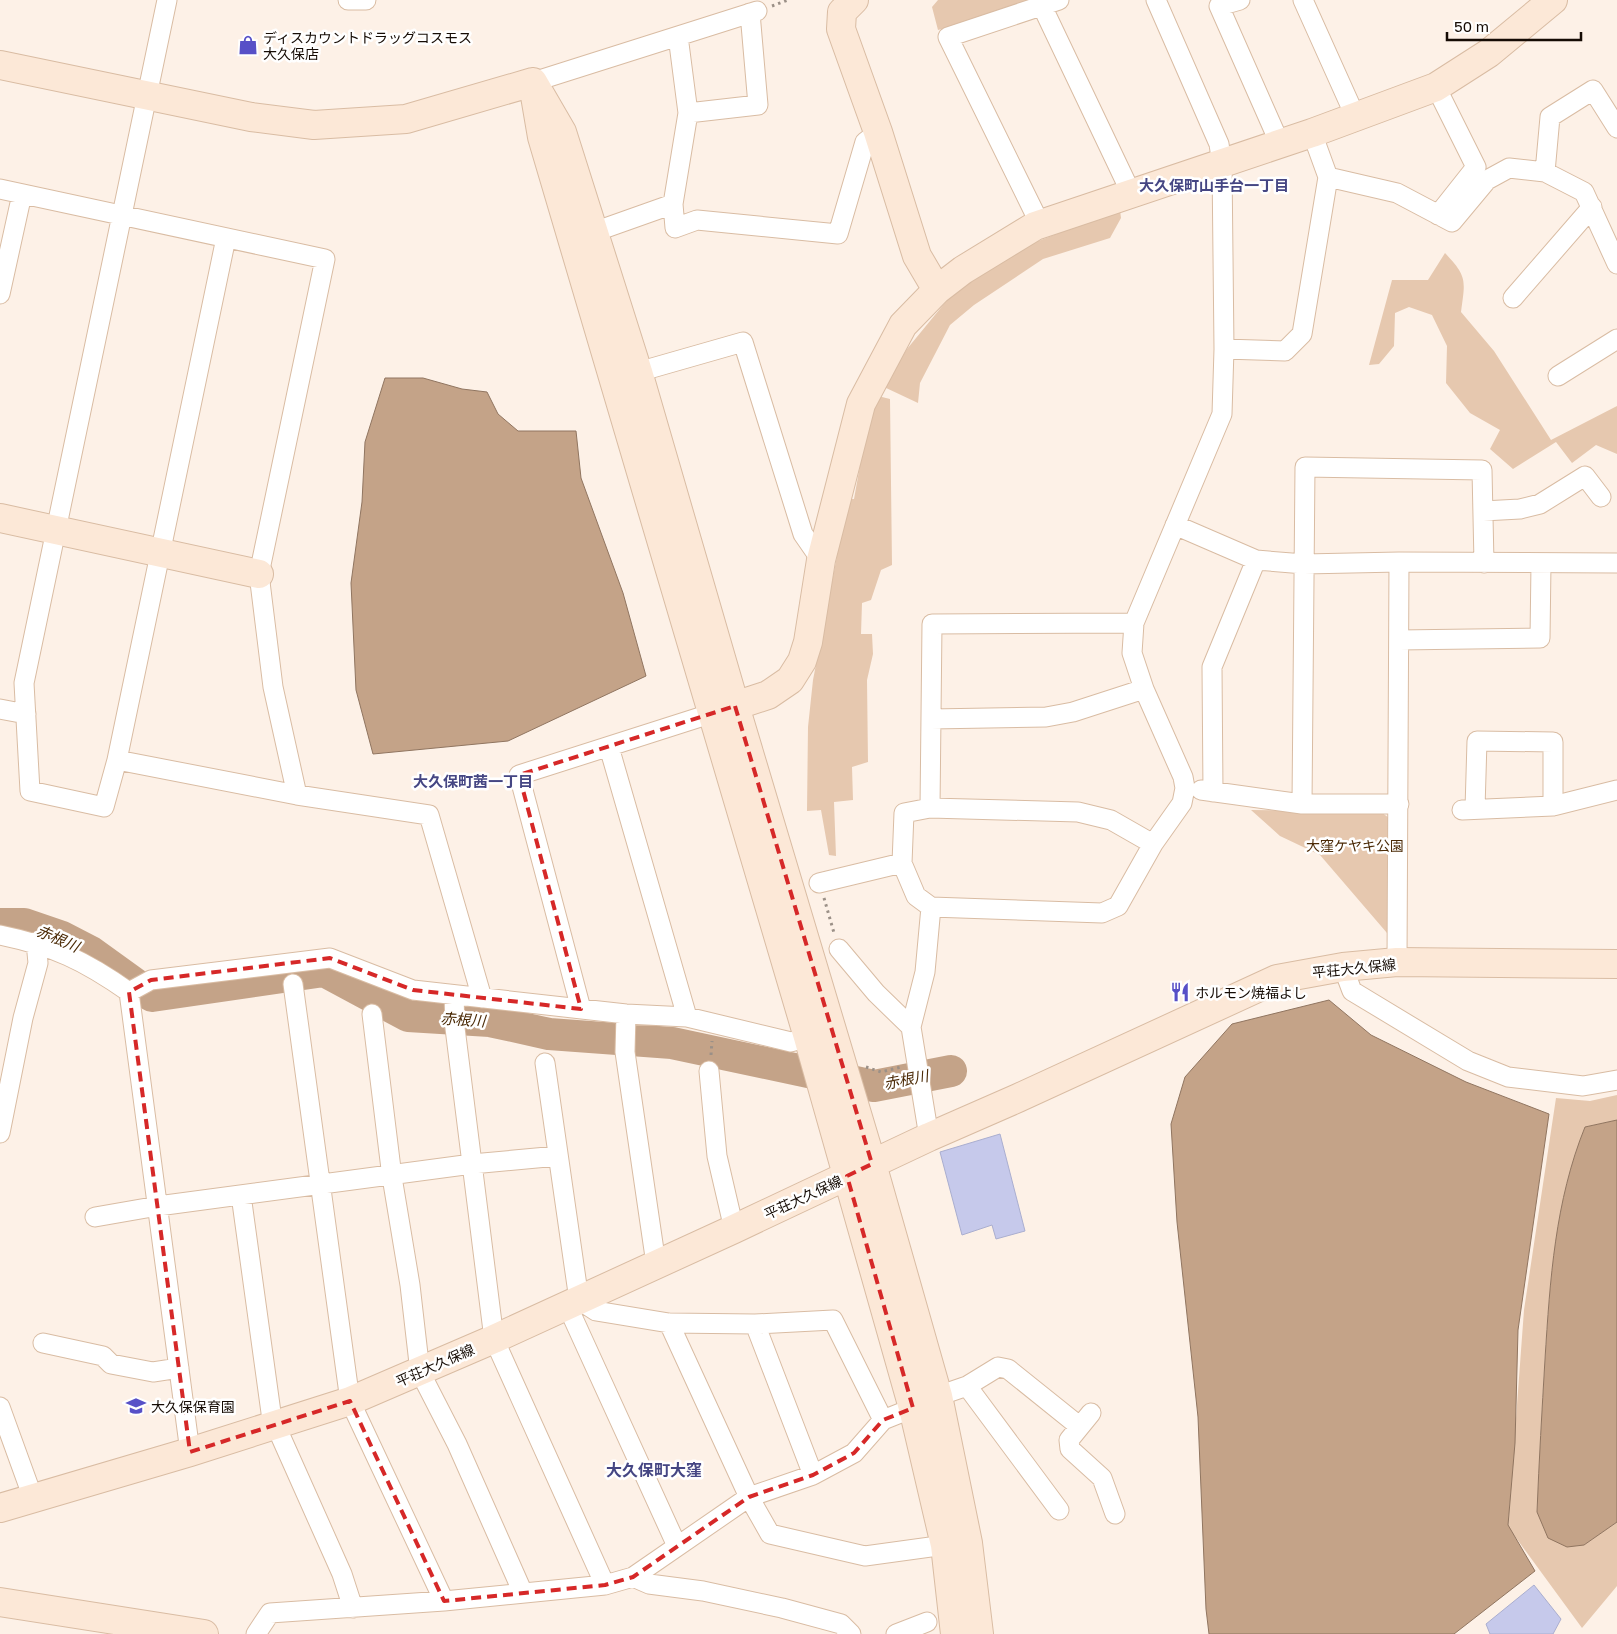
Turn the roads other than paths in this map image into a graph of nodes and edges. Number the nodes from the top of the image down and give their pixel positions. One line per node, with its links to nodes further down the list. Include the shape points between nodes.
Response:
1 (167, 0): 14 (street)
2 (348, 0): 3 (street)
3 (366, 0)
4 (854, 0): 18 (street, via 842,12 841,29)
5 (1156, 0): 21 (street, via 1219,144)
6 (1240, 0): 20 (street, via 1219,6)
7 (1303, 0): 16 (street)
8 (1553, 0): 13 (street, via 1489,53)
9 (1050, 3): 26 (street); 31 (street, via 948,37)
10 (678, 36): 12 (street); 15 (street); 15 (street, via 753,12 758,105)
11 (0, 65): 14 (street)
12 (533, 82): 14 (street, via 406,119 314,125 251,117); 32 (street, via 562,132); 60 (street, via 542,137)
13 (1436, 87): 16 (street); 30 (street, via 1476,167)
14 (148, 96): 29 (street)
15 (688, 113): 27 (street)
16 (1356, 118): 19 (street)
17 (1617, 128): 22 (street, via 1593,90 1550,117)
18 (878, 132): 27 (street, via 866,142 838,234 698,220 674,228); 35 (street, via 917,256)
19 (1312, 133): 20 (street); 23 (street)
20 (1280, 144): 21 (street)
21 (1222, 164): 26 (street); 39 (street)
22 (1545, 172): 28 (street, via 1584,192); 30 (street, via 1509,168 1487,180 1452,222)
23 (1328, 177): 30 (street, via 1397,193); 39 (street, via 1302,334 1285,351)
24 (0, 189): 25 (street)
25 (22, 194): 29 (street); 36 (street)
26 (1132, 195): 31 (street)
27 (673, 204): 32 (street)
28 (1592, 208): 34 (street); 37 (street)
29 (123, 215): 33 (street); 46 (street)
30 (1438, 215)
31 (1040, 224): 35 (street, via 963,270)
32 (594, 232): 40 (street)
33 (226, 238): 47 (street); 55 (street, via 325,259)
34 (1617, 264)
35 (937, 290): 48 (street, via 903,325 861,404)
36 (0, 294)
37 (1513, 298)
38 (1617, 339): 41 (street)
39 (1224, 349): 45 (street, via 1222,414)
40 (638, 372): 48 (street, via 743,342 803,534); 60 (street)
41 (1558, 376)
42 (1601, 497): 43 (street, via 1585,476 1540,504 1520,509)
43 (1483, 510): 52 (street); 53 (street, via 1482,470 1305,467)
44 (0, 518): 46 (street)
45 (1175, 525): 49 (street); 56 (street)
46 (55, 530): 47 (street); 61 (street, via 24,683)
47 (161, 552): 55 (street); 64 (street)
48 (820, 560): 60 (street, via 808,642 802,661 790,680 775,690)
49 (1256, 560): 53 (street); 67 (street, via 1212,667)
50 (1399, 562): 52 (street); 53 (street); 57 (street)
51 (1617, 562): 54 (street)
52 (1484, 563): 54 (street)
53 (1304, 564): 69 (street)
54 (1541, 564): 57 (street, via 1540,638)
55 (259, 574): 68 (street, via 273,687)
56 (1134, 623): 58 (street, via 1132,653); 62 (street, via 932,624)
57 (1399, 640): 70 (street)
58 (1144, 689): 62 (street, via 1073,712 1046,717); 65 (street)
59 (0, 709): 61 (street)
60 (724, 709): 63 (street); 92 (street); 100 (street)
61 (26, 714): 64 (street, via 30,791 104,807)
62 (931, 719): 72 (street)
63 (608, 747): 87 (street, via 519,775); 90 (street)
64 (117, 760): 68 (street)
65 (1186, 788): 67 (street); 73 (street, via 1182,803)
66 (1617, 790): 71 (street)
67 (1212, 792): 69 (street)
68 (297, 795): 86 (street, via 429,815)
69 (1302, 804): 70 (street)
70 (1399, 804): 80 (street)
71 (1553, 806): 71 (street, via 1469,809 1477,741 1553,742)
72 (930, 808): 73 (street, via 1078,812 1111,820); 74 (street, via 904,813)
73 (1153, 844): 76 (street, via 1118,906 1102,913)
74 (902, 863): 75 (street); 76 (street, via 916,896)
75 (819, 883)
76 (931, 907): 91 (street, via 925,972)
77 (0, 935): 78 (street)
78 (36, 942): 84 (street, via 72,956); 96 (street, via 38,963 23,1018)
79 (839, 949): 91 (street, via 876,993)
80 (1397, 962): 81 (street, 平荘大久保線); 82 (street, 平荘大久保線)
81 (1617, 964)
82 (1343, 967): 95 (street, via 1352,991 1468,1061 1508,1077 1583,1086); 97 (street, 平荘大久保線, via 1277,979)
83 (293, 984): 103 (street)
84 (130, 992): 85 (street, via 151,980 330,958 413,990); 105 (street)
85 (454, 995): 86 (street); 99 (street, via 455,1028)
86 (482, 998): 87 (street)
87 (581, 1009): 89 (street)
88 (372, 1014): 102 (street)
89 (626, 1014): 90 (street); 108 (street, via 626,1052)
90 (687, 1017): 92 (street, via 791,1042)
91 (911, 1027): 97 (street)
92 (808, 1037): 101 (street)
93 (545, 1063): 98 (street)
94 (709, 1070): 107 (street, via 717,1156)
95 (1617, 1080)
96 (0, 1133)
97 (929, 1137): 100 (street, 平荘大久保線)
98 (558, 1156): 99 (street); 109 (street)
99 (472, 1164): 102 (street); 112 (street)
100 (872, 1164): 101 (street, 平荘大久保線); 117 (street)
101 (847, 1176): 107 (street, 平荘大久保線); 120 (street)
102 (392, 1177): 103 (street); 115 (street)
103 (319, 1185): 104 (street); 118 (street)
104 (241, 1195): 105 (street); 122 (street)
105 (158, 1206): 106 (street); 114 (street)
106 (95, 1217)
107 (734, 1229): 108 (street, 平荘大久保線)
108 (656, 1264): 109 (street, 平荘大久保線)
109 (573, 1302): 110 (street, via 596,1312); 112 (street, 平荘大久保線); 131 (street)
110 (669, 1323): 111 (street); 125 (street)
111 (755, 1324): 121 (street, via 833,1320); 124 (street)
112 (494, 1338): 115 (street, 平荘大久保線); 133 (street)
113 (43, 1343): 114 (street, via 103,1356 111,1364 144,1371)
114 (179, 1368): 123 (street)
115 (420, 1372): 118 (street, 平荘大久保線); 134 (street, via 457,1444)
116 (967, 1386): 117 (street); 128 (street); 129 (street, via 998,1367 1008,1369 1085,1420 1069,1440 1070,1449 1102,1478)
117 (938, 1396): 145 (street, via 968,1543)
118 (350, 1401): 122 (street, 平荘大久保線); 135 (street)
119 (0, 1407): 126 (street)
120 (913, 1408): 121 (street); 130 (street)
121 (883, 1420): 124 (street, via 854,1453)
122 (273, 1427): 123 (street, 平荘大久保線); 137 (street, via 280,1435 342,1574)
123 (190, 1452): 126 (street, 平荘大久保線)
124 (812, 1475): 125 (street)
125 (749, 1497): 130 (street, via 770,1534 865,1556); 131 (street)
126 (33, 1498): 127 (street, 平荘大久保線)
127 (0, 1508)
128 (1059, 1510)
129 (1115, 1514)
130 (945, 1545): 144 (street)
131 (677, 1546): 132 (street)
132 (633, 1577): 133 (street); 142 (street, via 649,1584 703,1591 799,1613 841,1624)
133 (605, 1585): 134 (street)
134 (523, 1593): 135 (street)
135 (444, 1601): 137 (street)
136 (0, 1602): 139 (street)
137 (353, 1608): 141 (street, via 270,1613)
138 (927, 1622): 143 (street)
139 (131, 1629): 140 (street)
140 (204, 1634)
141 (256, 1634)
142 (852, 1634)
143 (896, 1634)
144 (955, 1634)
145 (979, 1634)

